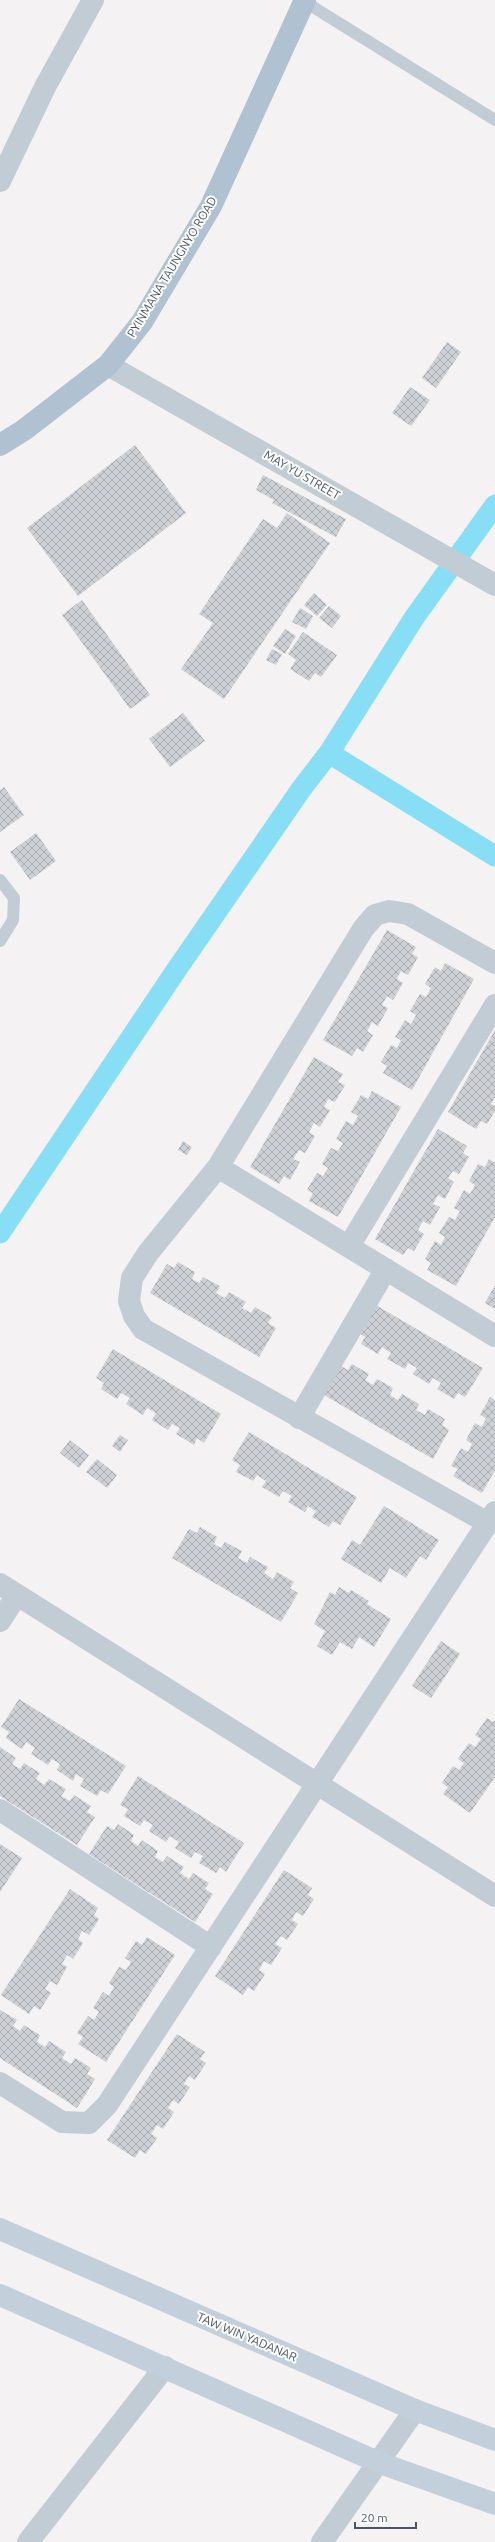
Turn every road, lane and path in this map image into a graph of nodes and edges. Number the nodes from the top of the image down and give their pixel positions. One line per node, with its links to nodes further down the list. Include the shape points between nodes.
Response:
1 (93, 0): 4 (street, via 45,87)
2 (305, 1): 3 (lane); 5 (main road, PYINMANA TAUNGNYO ROAD, via 211,206 142,322)
3 (495, 120)
4 (0, 181)
5 (108, 365): 6 (main road, PYINMANA TAUNGNYO ROAD, via 24,430); 7 (street, MAY YU STREET)
6 (0, 445)
7 (495, 585)
8 (0, 880): 9 (lane, via 14,898 13,920)
9 (0, 941)
10 (495, 963): 12 (street, via 408,914 389,911 375,915 363,929)
11 (495, 1005): 13 (street)
12 (218, 1167): 13 (street); 16 (street, via 148,1253 132,1278 129,1301 134,1316 143,1329)
13 (349, 1246): 14 (street)
14 (386, 1269): 15 (street); 16 (street)
15 (495, 1336)
16 (299, 1418): 17 (street)
17 (491, 1518): 20 (street)
18 (8, 1590): 19 (street); 20 (street)
19 (0, 1620)
20 (317, 1785): 22 (street); 23 (street)
21 (0, 1810): 23 (street)
22 (495, 1896)
23 (211, 1947): 24 (street, via 107,2105 89,2123 62,2122)
24 (0, 2083)
25 (0, 2230): 28 (main road, TAW WIN YADANAR)
26 (0, 2295): 27 (main road)
27 (166, 2367): 30 (main road); 32 (street)
28 (415, 2410): 29 (main road, TAW WIN YADANAR); 30 (street)
29 (495, 2440)
30 (380, 2463): 31 (main road); 33 (street)
31 (495, 2504)
32 (28, 2542)
33 (322, 2542)

